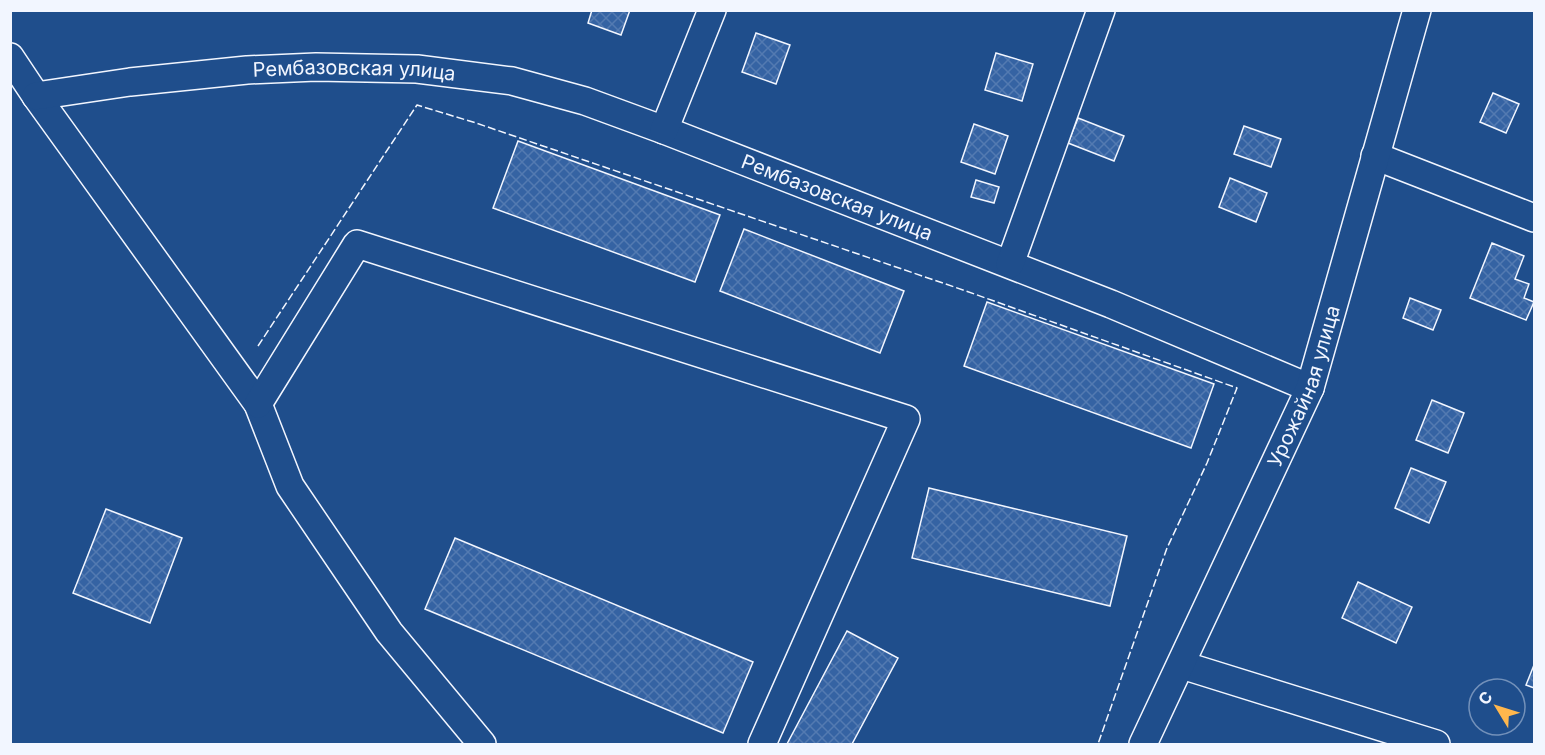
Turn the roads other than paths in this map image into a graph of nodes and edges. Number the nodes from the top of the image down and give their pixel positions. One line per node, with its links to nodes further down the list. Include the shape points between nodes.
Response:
1 (712, 10): 6 (street)
2 (1101, 10): 9 (street)
3 (1417, 10): 7 (street, Урожайная улица)
4 (10, 57): 5 (street)
5 (36, 96): 6 (street, Рембазовская улица, via 247,70 417,69 512,81 585,101); 11 (street)
6 (664, 130): 9 (street, Рембазовская улица)
7 (1375, 156): 8 (street); 10 (street, Урожайная улица)
8 (1534, 218)
9 (1010, 264): 10 (street, Рембазовская улица)
10 (1310, 388): 12 (street, Урожайная улица)
11 (258, 404): 13 (street, via 290,486 389,632); 14 (street, via 357,244 906,418)
12 (1182, 665): 15 (street, Урожайная улица); 16 (street)
13 (482, 744)
14 (762, 744)
15 (1143, 744)
16 (1436, 744)

